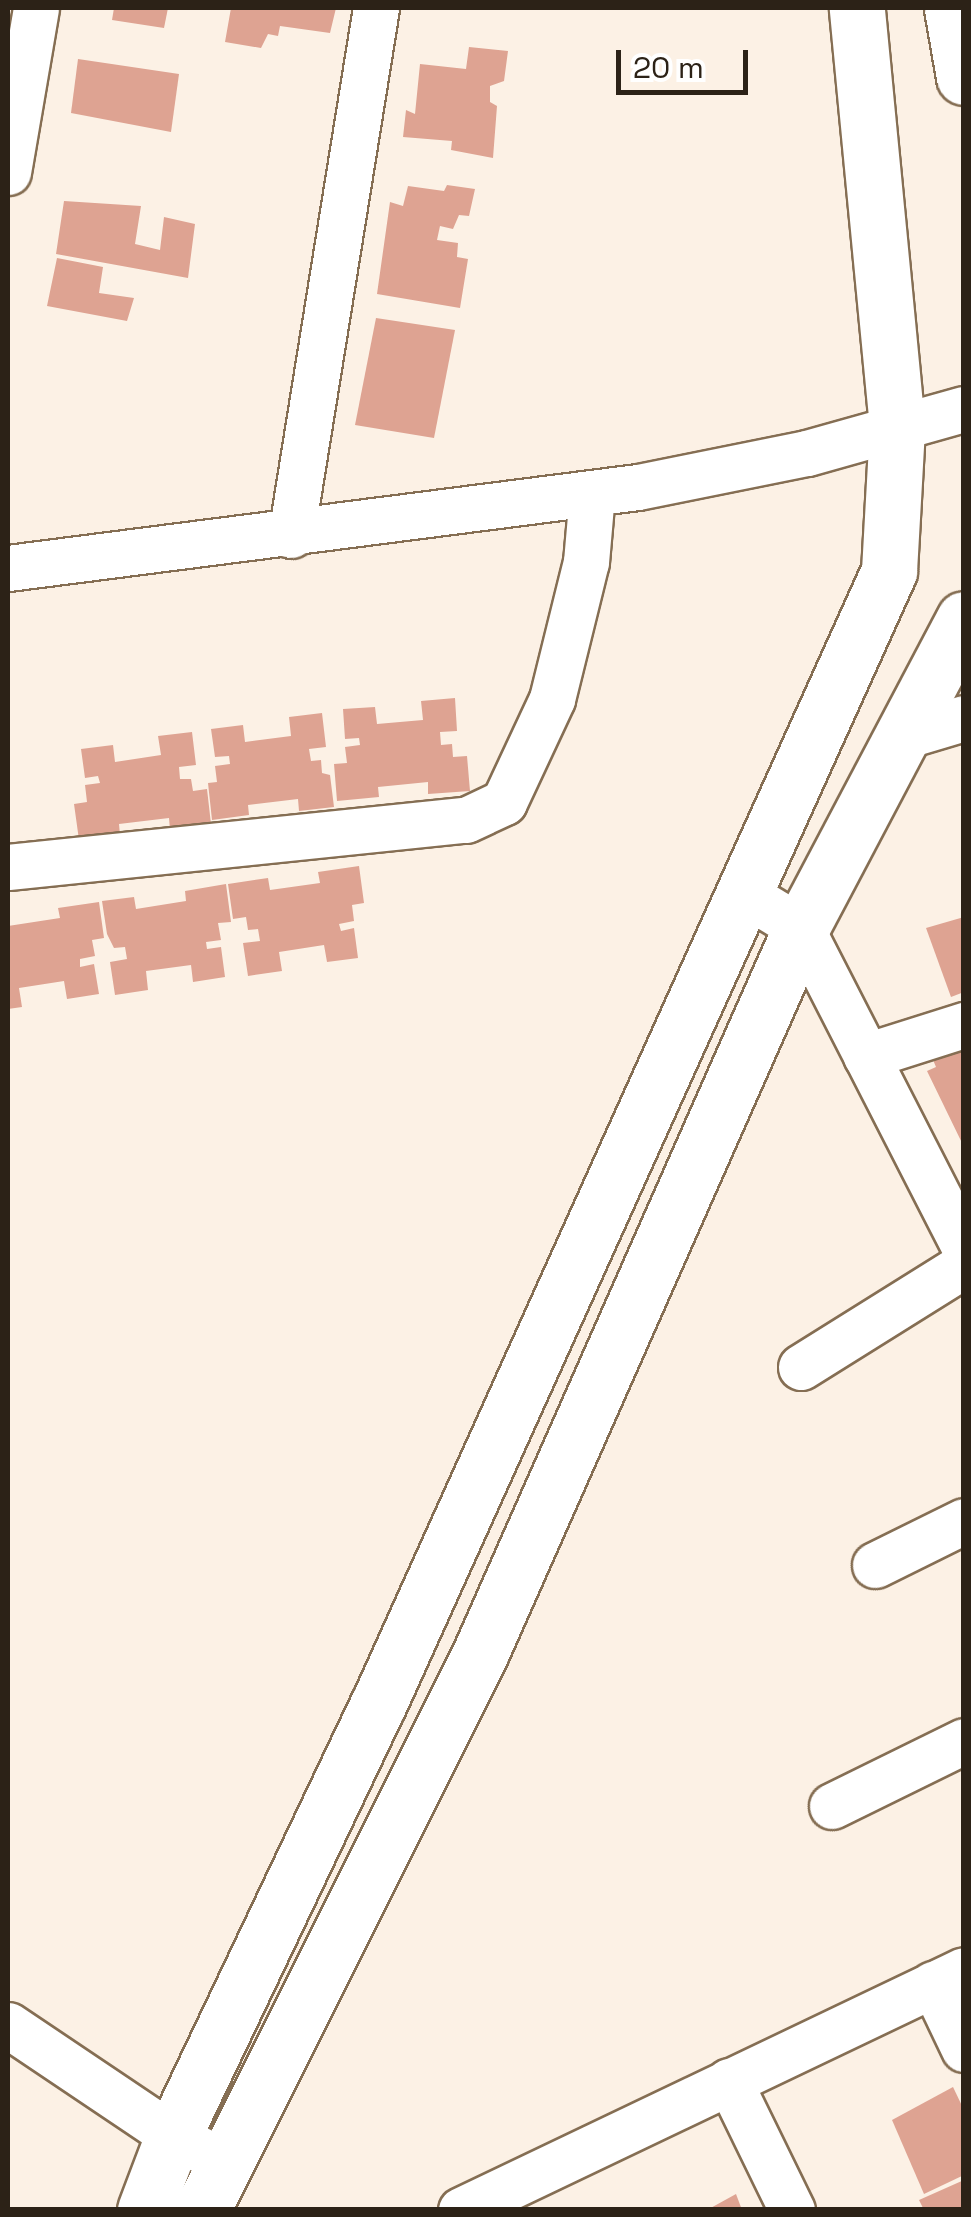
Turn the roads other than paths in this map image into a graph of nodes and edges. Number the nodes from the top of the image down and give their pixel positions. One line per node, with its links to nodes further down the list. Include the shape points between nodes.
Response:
1 (36, 8): 6 (street)
2 (376, 8): 10 (street)
3 (856, 8): 8 (street)
4 (952, 8): 5 (street)
5 (964, 77)
6 (8, 172)
7 (964, 409): 8 (street)
8 (897, 426): 9 (street, via 807,454); 16 (street, via 889,571)
9 (592, 494): 10 (street); 15 (street, via 586,562 552,700 504,802 466,820)
10 (291, 535): 11 (street)
11 (8, 568)
12 (964, 619): 14 (street)
13 (964, 718): 14 (street)
14 (907, 735): 17 (street)
15 (8, 867)
16 (745, 894): 17 (street); 31 (street, via 378,1705)
17 (801, 928): 19 (street); 32 (street, via 480,1654)
18 (964, 1025): 19 (street)
19 (866, 1056): 20 (street)
20 (964, 1247)
21 (964, 1265): 22 (street)
22 (801, 1367)
23 (964, 1522): 24 (street)
24 (875, 1565)
25 (964, 1741): 26 (street)
26 (832, 1806)
27 (948, 1977): 29 (street); 30 (street)
28 (8, 2025): 31 (street)
29 (964, 2049)
30 (729, 2081): 33 (street); 36 (street)
31 (173, 2136): 32 (street); 34 (street)
32 (214, 2186)
33 (542, 2192): 35 (street)
34 (145, 2210)
35 (461, 2210)
36 (792, 2210)

